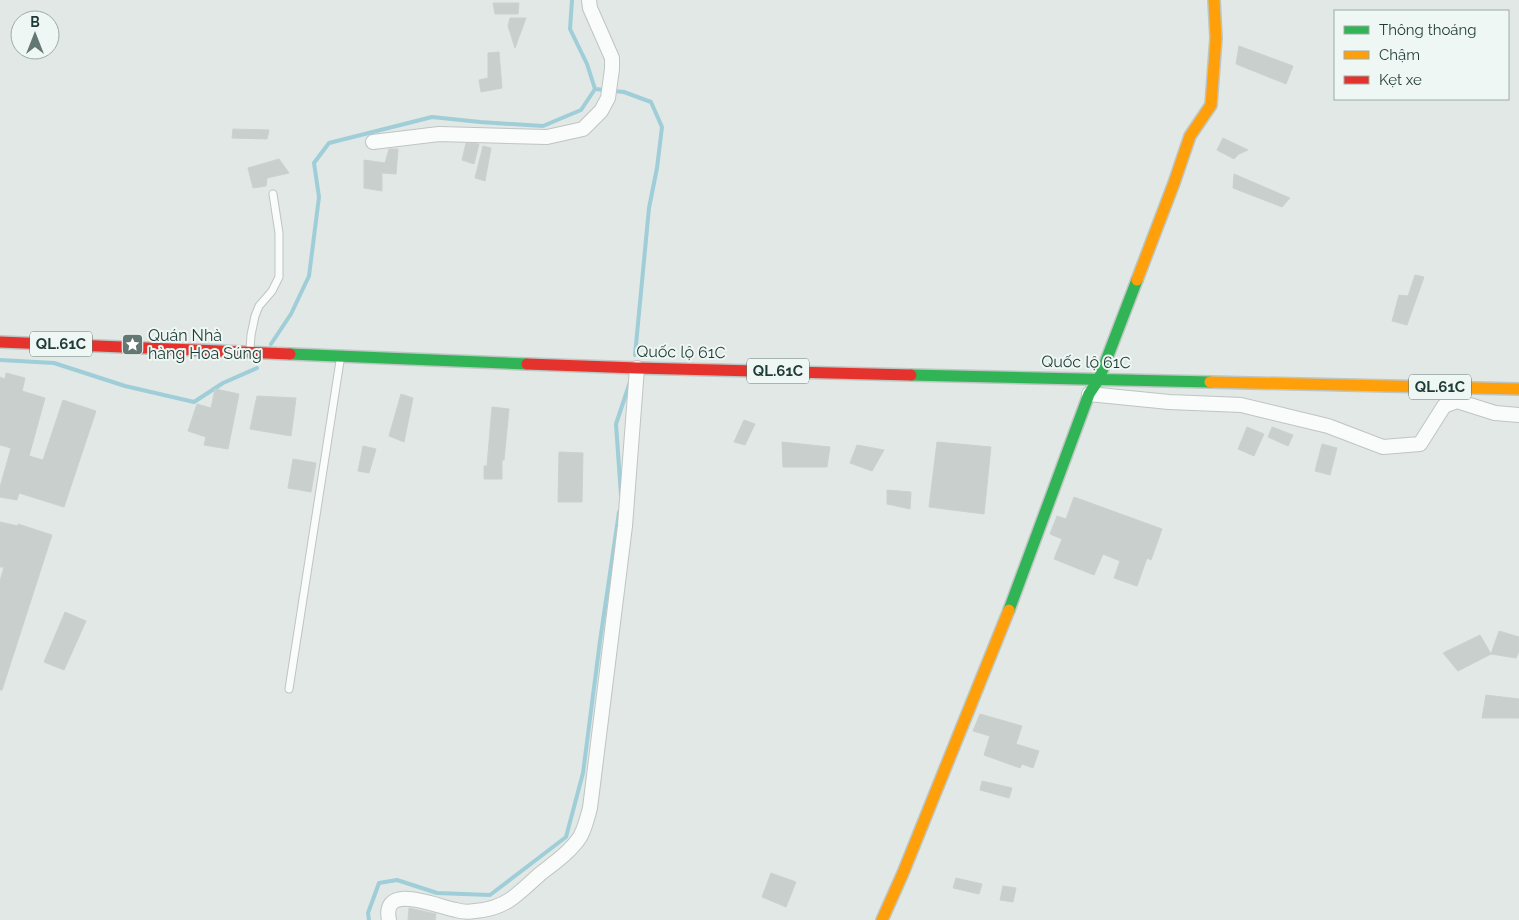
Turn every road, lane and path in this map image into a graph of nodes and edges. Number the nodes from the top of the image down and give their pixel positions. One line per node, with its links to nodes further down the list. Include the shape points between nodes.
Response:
1 (589, 0): 3 (street, via 612,58 612,69 608,98 601,111 583,129 547,137 439,134)
2 (1214, 0): 9 (main road, via 1216,38 1211,105 1190,136)
3 (373, 142)
4 (273, 194): 6 (lane, via 279,234 279,276 255,316)
5 (0, 342): 6 (main road, Quốc lộ 61C / QL.61C)
6 (250, 352): 7 (main road, Quốc lộ 61C / QL.61C)
7 (341, 356): 8 (main road, Quốc lộ 61C / QL.61C); 13 (lane)
8 (637, 368): 9 (main road, Quốc lộ 61C / QL.61C); 14 (street, via 625,526 590,808 584,829 570,849 510,900 465,912 402,898 389,907)
9 (1099, 379): 10 (main road, Quốc lộ 61C / QL.61C); 11 (main road)
10 (1519, 389)
11 (1089, 394): 12 (street, via 1241,405 1328,426 1383,447 1420,444 1444,406 1457,401 1495,413); 15 (main road, via 1016,593)
12 (1519, 416)
13 (289, 689)
14 (389, 920)
15 (882, 920)

